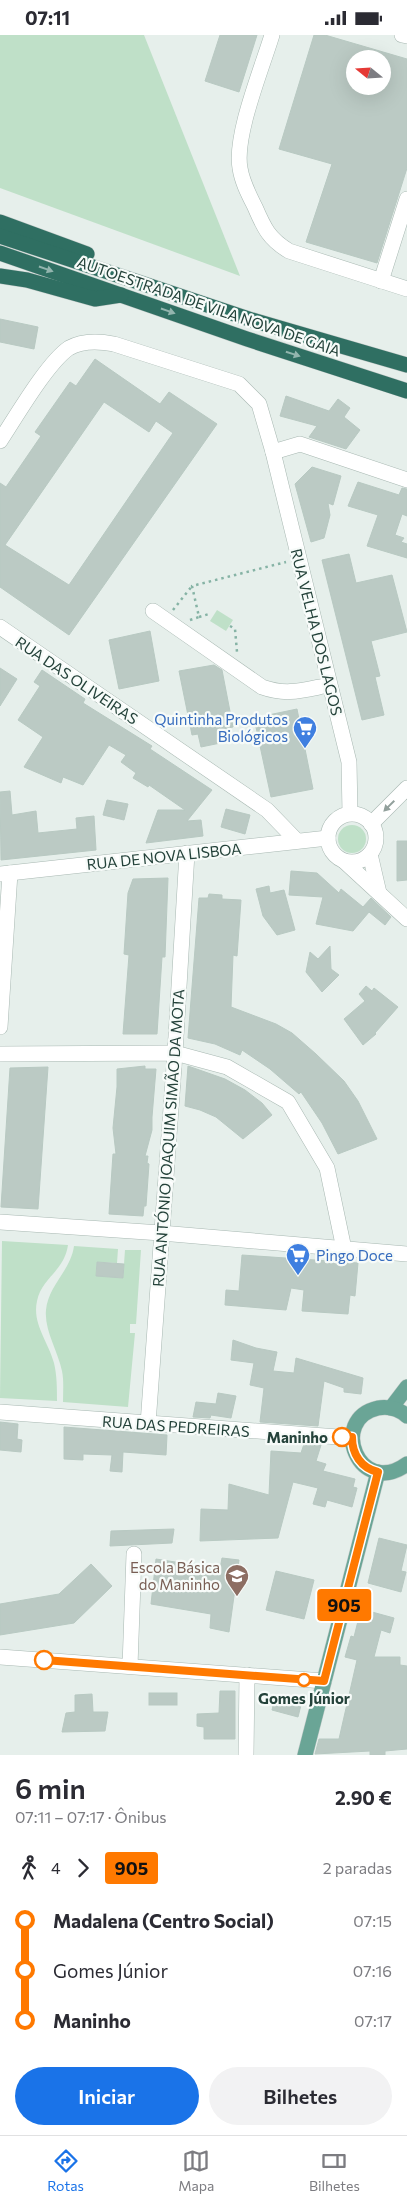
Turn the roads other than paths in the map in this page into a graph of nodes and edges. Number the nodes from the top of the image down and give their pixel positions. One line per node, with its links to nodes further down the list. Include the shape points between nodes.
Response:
1 (272, 35): 10 (street, via 239,149 241,177 263,227 275,243 290,251)
2 (402, 35): 3 (street)
3 (407, 36)
4 (407, 199): 10 (street)
5 (0, 222): 8 (highway, via 88,255)
6 (0, 235): 8 (highway, AUTOESTRADA DE VILA NOVA DE GAIA)
7 (0, 253): 12 (highway, AUTOESTRADA DE VILA NOVA DE GAIA, one-way to 12)
8 (95, 268): 13 (highway, AUTOESTRADA DE VILA NOVA DE GAIA, via 252,320)
9 (0, 276): 12 (highway, via 27,279 95,299)
10 (381, 281): 11 (street)
11 (407, 289)
12 (122, 295): 14 (highway, AUTOESTRADA DE VILA NOVA DE GAIA, one-way to 14)
13 (407, 365)
14 (407, 391)
15 (0, 441): 16 (street, RUA VELHA DOS LAGOS, via 52,364 70,348 94,341 114,344 239,384 258,405)
16 (273, 452): 17 (street, via 300,444); 20 (street, RUA VELHA DOS LAGOS)
17 (407, 481)
18 (153, 611): 20 (street, via 262,687 278,693)
19 (0, 627): 25 (street, RUA DAS OLIVEIRAS, via 267,810)
20 (329, 685): 22 (street, RUA VELHA DOS LAGOS, via 349,762)
21 (407, 788): 23 (street, one-way to 23)
22 (350, 813): 23 (street); 24 (street, via 333,822)
23 (371, 824): 27 (street, via 376,836)
24 (328, 838): 25 (street, RUA DE NOVA LISBOA); 28 (street, via 330,849)
25 (297, 841): 26 (street, RUA DE NOVA LISBOA)
26 (187, 853): 29 (street, RUA DE NOVA LISBOA); 34 (street, RUA ANTÓNIO JOAQUIM SIMÃO DA MOTA)
27 (370, 853): 28 (street, via 354,862); 30 (street)
28 (344, 861): 30 (street)
29 (5, 873): 32 (street)
30 (379, 893): 31 (street)
31 (407, 919)
32 (0, 1027)
33 (0, 1053): 34 (street)
34 (175, 1053): 36 (street, RUA ANTÓNIO JOAQUIM SIMÃO DA MOTA); 37 (street, via 227,1067 288,1103 327,1168)
35 (0, 1222): 36 (street)
36 (161, 1233): 37 (street); 43 (street, RUA ANTÓNIO JOAQUIM SIMÃO DA MOTA)
37 (344, 1249): 38 (street)
38 (407, 1254)
39 (407, 1387): 40 (main road)
40 (391, 1408): 42 (main road); 44 (main road, via 366,1413 356,1425)
41 (0, 1412): 43 (street, RUA DAS PEDREIRAS)
42 (407, 1416)
43 (148, 1424): 44 (street, RUA DAS PEDREIRAS)
44 (352, 1437): 46 (main road, via 361,1462)
45 (407, 1464): 46 (main road, via 391,1472)
46 (378, 1472): 51 (main road)
47 (134, 1554): 49 (street)
48 (0, 1657): 49 (street)
49 (130, 1666): 50 (street)
50 (247, 1675): 51 (street); 52 (street)
51 (324, 1681): 53 (main road)
52 (246, 1755)
53 (305, 1755)

